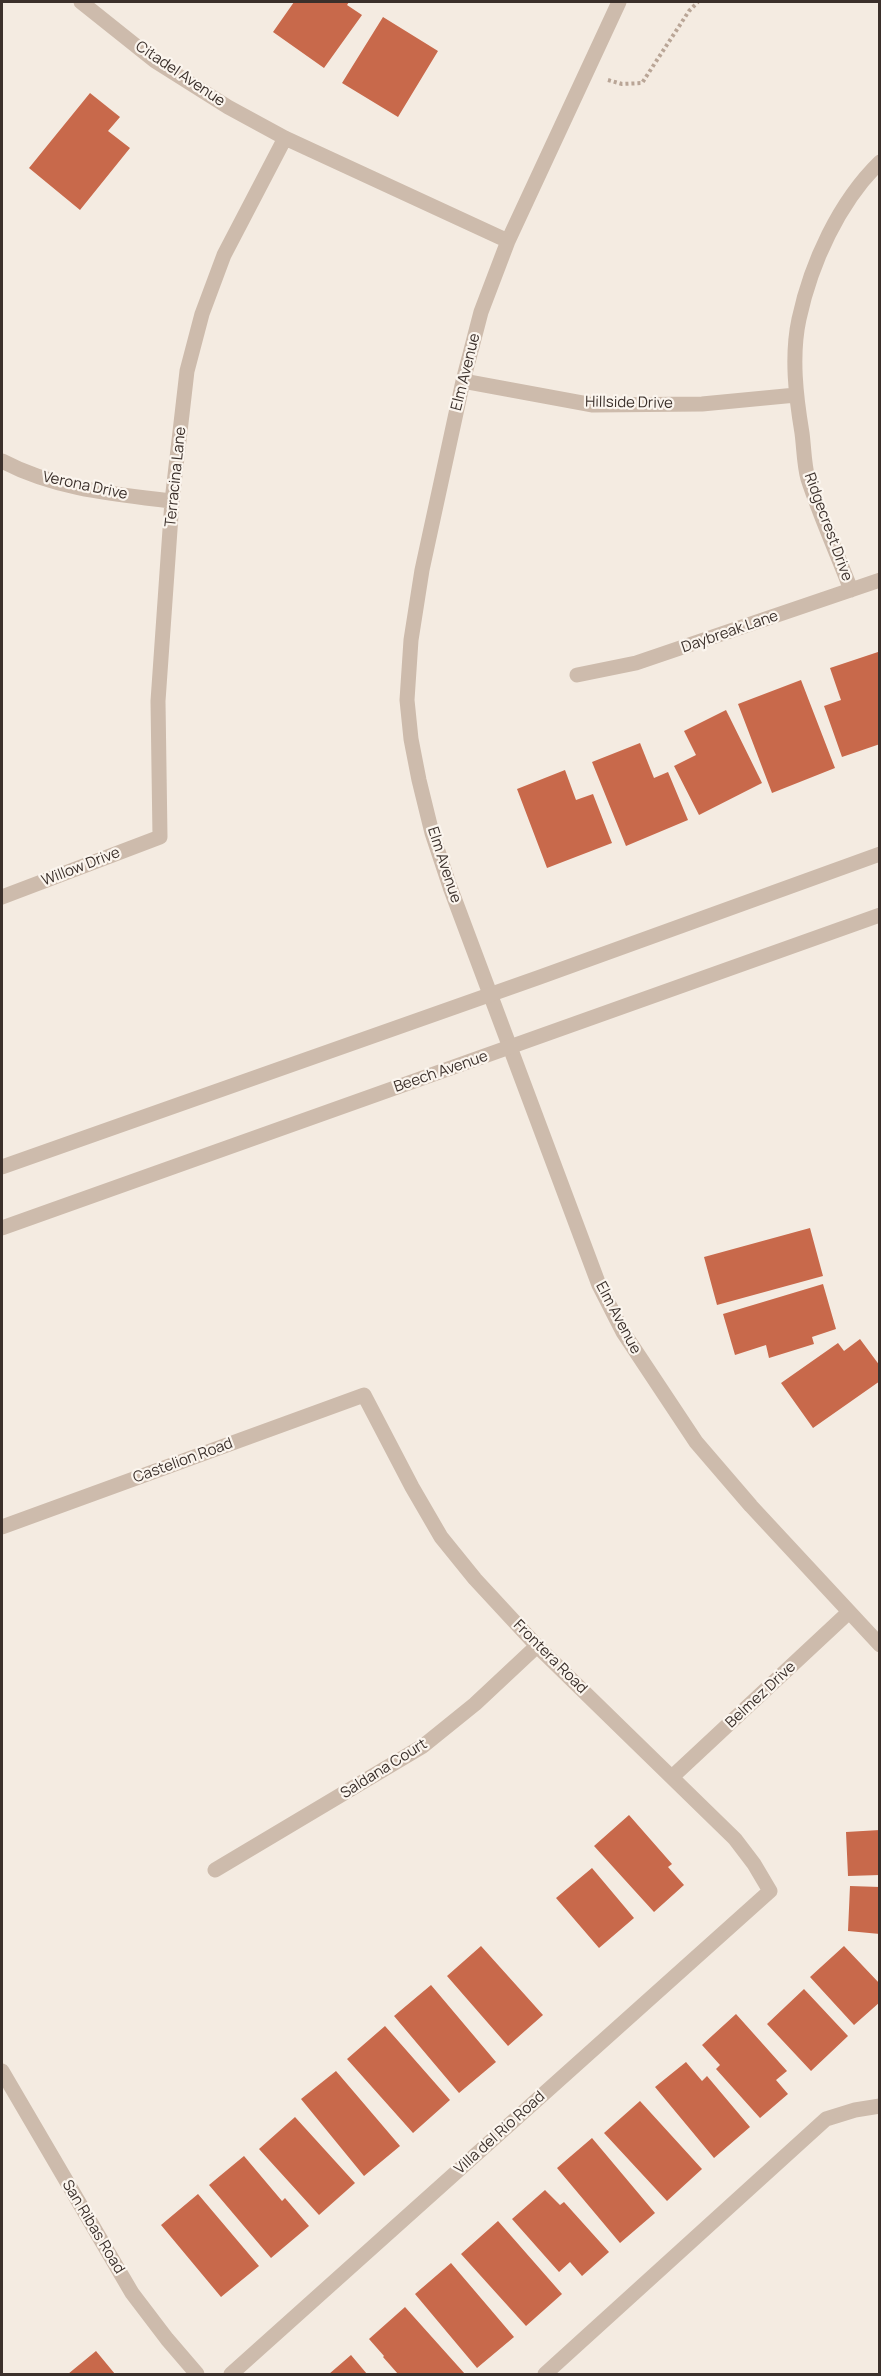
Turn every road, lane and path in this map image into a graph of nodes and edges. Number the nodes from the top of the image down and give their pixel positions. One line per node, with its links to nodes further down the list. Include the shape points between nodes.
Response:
1 (81, 2): 5 (street, Citadel Avenue, via 155,61)
2 (620, 2): 4 (street, Elm Avenue)
3 (698, 2): 4 (path, via 642,84 622,84)
4 (585, 73): 7 (street, Elm Avenue)
5 (285, 138): 7 (street); 11 (street, Terracina Lane, via 224,255 202,314 187,371)
6 (879, 162): 9 (street, Ridgecrest Drive, via 842,212 809,285 799,321)
7 (508, 241): 8 (street, Elm Avenue, via 481,312)
8 (463, 381): 9 (street, Hillside Drive, via 593,405 702,404); 19 (street, Elm Avenue, via 422,570 407,700 411,739 432,833)
9 (796, 395): 13 (street, Ridgecrest Drive, via 808,477)
10 (2, 460): 11 (street, Verona Drive, via 54,483)
11 (172, 501): 15 (street, Terracina Lane, via 158,701)
12 (879, 580): 13 (street, Daybreak Lane)
13 (851, 590): 14 (street, Daybreak Lane, via 636,663)
14 (577, 675)
15 (160, 837): 17 (street, Willow Drive)
16 (879, 854): 19 (street)
17 (2, 897)
18 (879, 915): 20 (street, Beech Avenue)
19 (490, 994): 20 (street, Elm Avenue); 21 (street)
20 (511, 1047): 22 (street, Beech Avenue); 25 (street, Elm Avenue, via 599,1285 623,1332 696,1442)
21 (2, 1167)
22 (2, 1228)
23 (364, 1395): 24 (street, Castelion Road); 27 (street, Frontera Road, via 441,1537)
24 (2, 1527)
25 (849, 1612): 26 (street, Elm Avenue); 28 (street, Belmez Drive)
26 (879, 1645)
27 (537, 1646): 28 (street, Frontera Road); 29 (street, Saldana Court, via 476,1704 423,1746)
28 (672, 1777): 30 (street, Frontera Road, via 735,1839)
29 (215, 1870)
30 (770, 1891): 34 (street, Villa del Rio Road)
31 (2, 2071): 33 (street, San Ribas Road, via 132,2293)
32 (879, 2106): 35 (street, via 826,2119)
33 (197, 2374)
34 (231, 2374)
35 (545, 2374)

